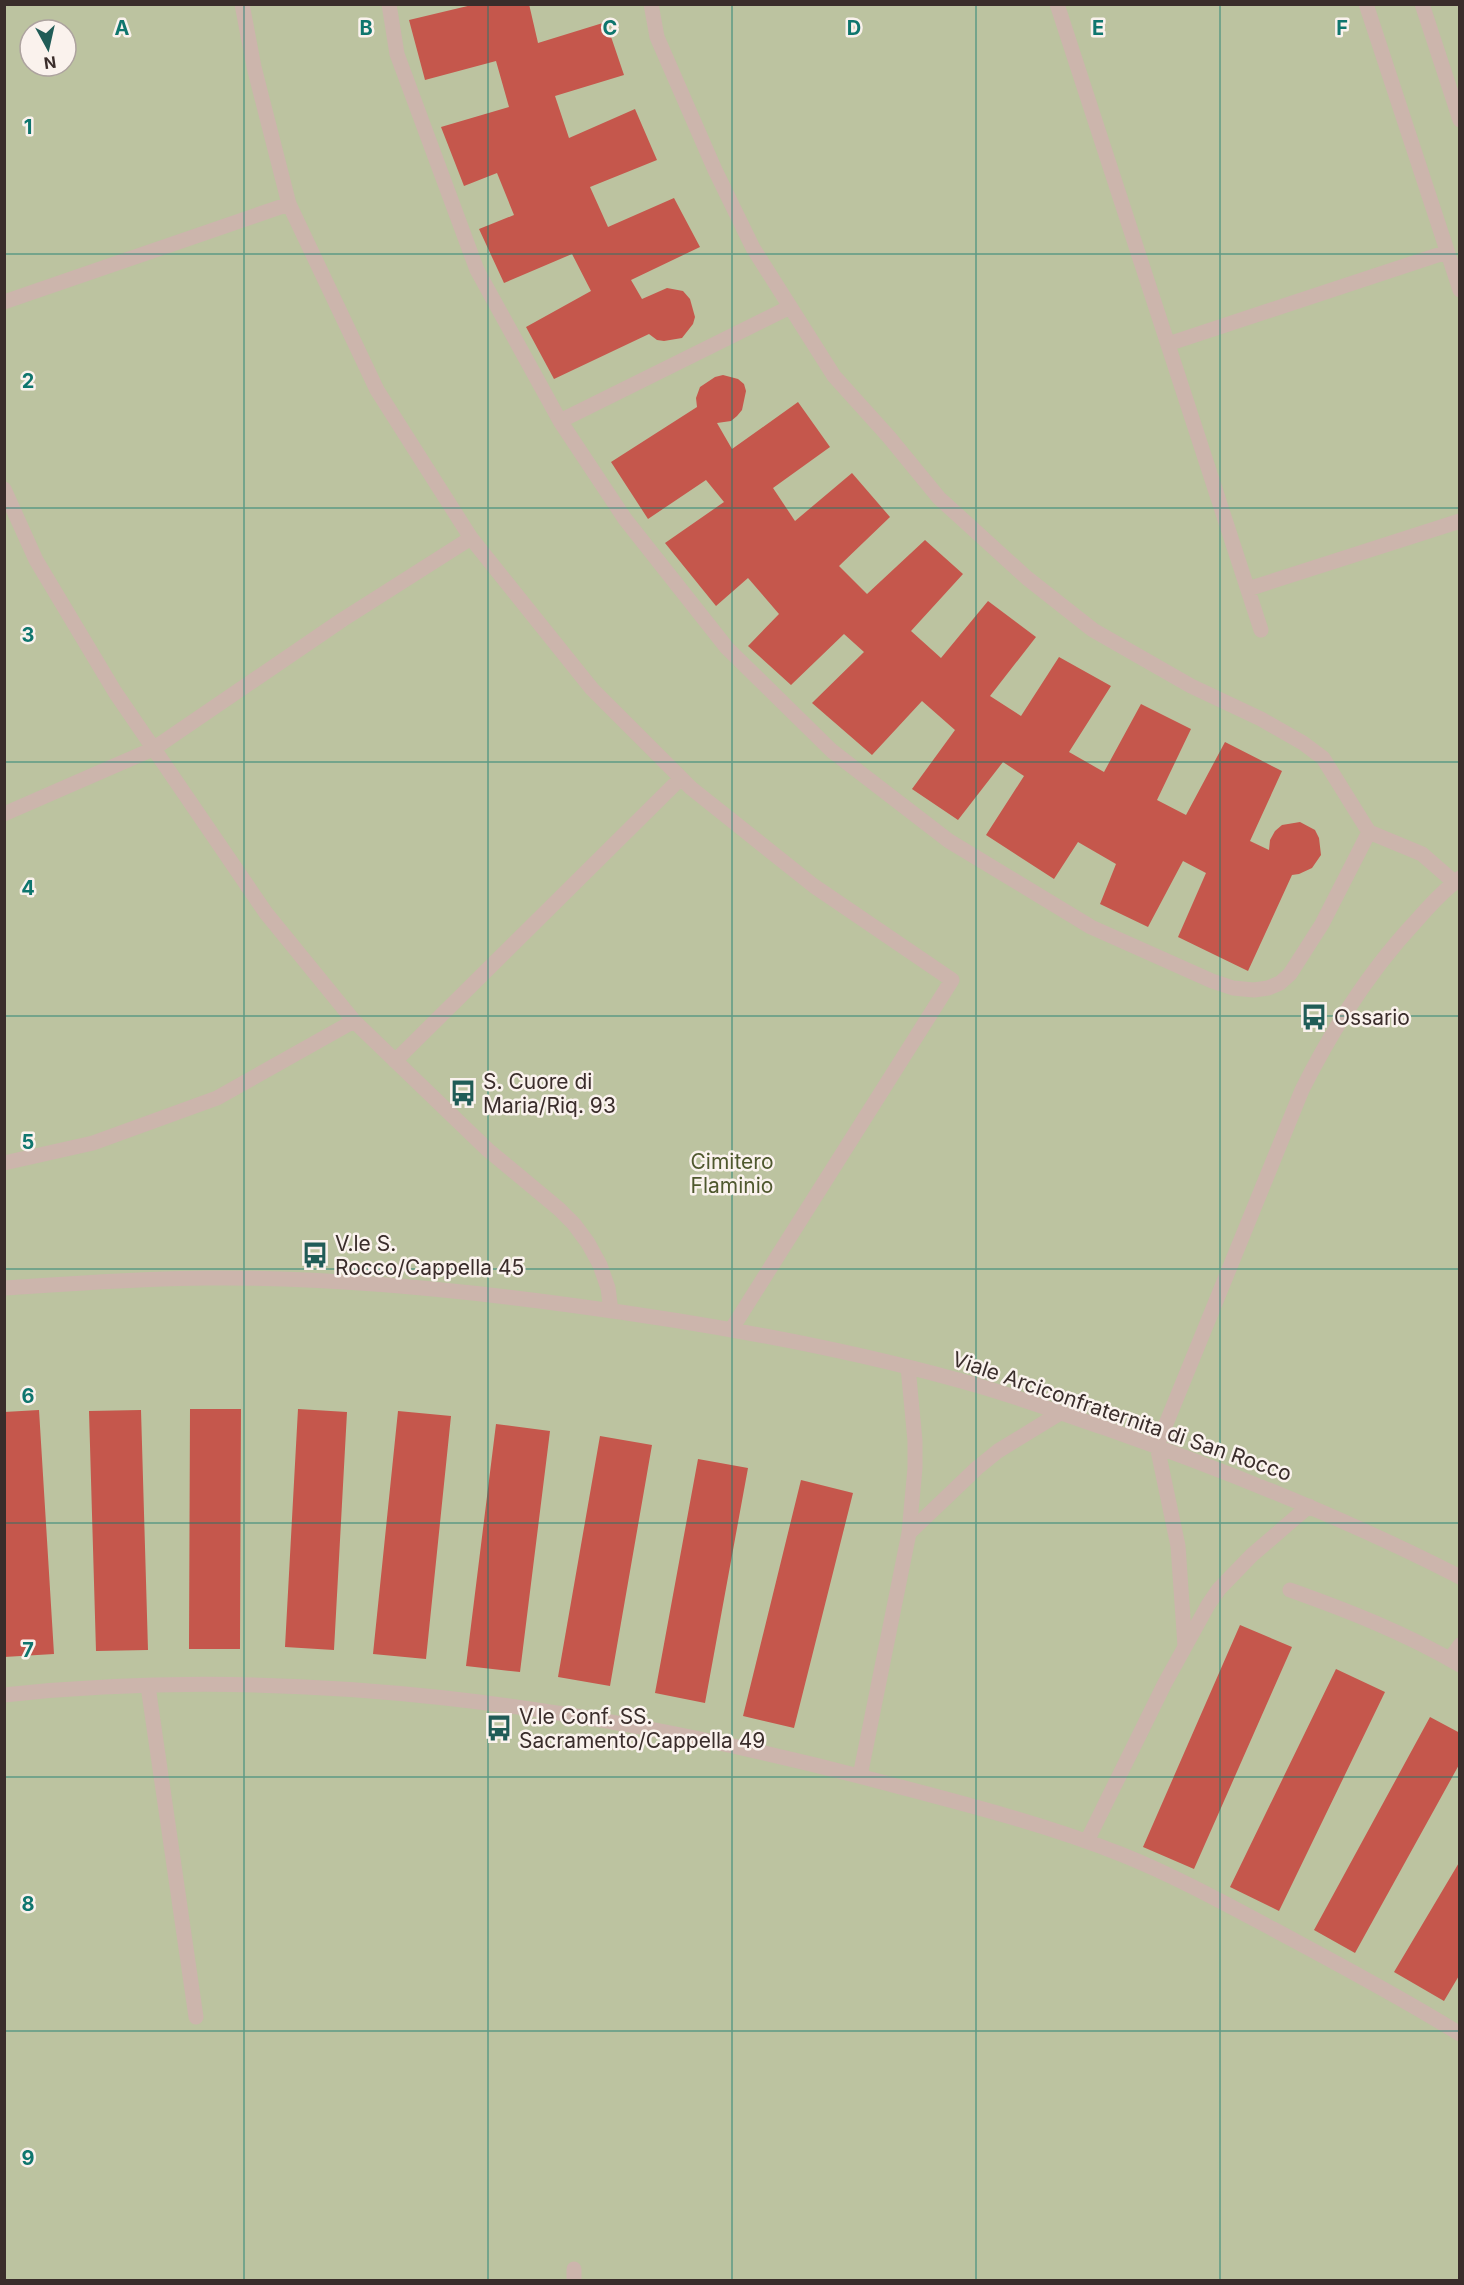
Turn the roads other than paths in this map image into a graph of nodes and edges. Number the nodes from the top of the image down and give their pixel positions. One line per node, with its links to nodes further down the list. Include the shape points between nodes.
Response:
1 (242, 4): 8 (lane)
2 (389, 4): 14 (lane, via 397,54 477,270)
3 (651, 4): 12 (lane, via 657,37 715,170 753,248)
4 (1057, 4): 13 (lane)
5 (1366, 4): 9 (lane)
6 (1422, 4): 7 (lane)
7 (1460, 120)
8 (289, 204): 11 (lane); 17 (lane, via 377,390)
9 (1447, 252): 10 (lane); 13 (lane)
10 (1460, 290)
11 (4, 302)
12 (790, 307): 14 (lane); 23 (lane, via 834,376 939,498 1018,570 1093,630 1191,686 1303,742 1323,758)
13 (1168, 344): 18 (lane)
14 (560, 421): 23 (lane, via 625,519 727,648 832,751 949,841 1090,927 1212,981 1233,988 1268,988 1290,974 1301,960)
15 (4, 489): 20 (lane, via 36,560)
16 (1460, 521): 18 (lane)
17 (471, 538): 20 (lane); 21 (lane, via 592,689)
18 (1248, 589): 19 (lane)
19 (1261, 630)
20 (153, 749): 22 (lane); 25 (lane, via 267,913)
21 (681, 778): 26 (lane); 30 (lane, via 814,886 952,980)
22 (4, 814)
23 (1369, 832): 24 (lane, via 1422,854)
24 (1457, 880): 33 (lane, via 1377,966 1325,1044 1302,1090)
25 (354, 1021): 26 (lane); 27 (lane, via 217,1098 93,1143)
26 (395, 1061): 29 (lane, via 488,1150 574,1224 600,1265)
27 (4, 1163)
28 (4, 1288): 29 (lane, Viale Arciconfraternita di San Rocco, via 156,1278 305,1280 466,1292)
29 (611, 1311): 30 (lane, Viale Arciconfraternita di San Rocco)
30 (731, 1329): 31 (lane, Viale Arciconfraternita di San Rocco)
31 (908, 1367): 32 (lane, Viale Arciconfraternita di San Rocco); 35 (lane, via 915,1441)
32 (1060, 1413): 33 (lane, Viale Arciconfraternita di San Rocco); 35 (lane, via 977,1468)
33 (1157, 1446): 34 (lane, Viale Arciconfraternita di San Rocco); 39 (lane, via 1178,1546)
34 (1309, 1506): 36 (lane, Viale Arciconfraternita di San Rocco); 39 (lane, via 1252,1554 1220,1589)
35 (909, 1533): 43 (lane)
36 (1460, 1577)
37 (1290, 1590): 40 (lane, via 1370,1619)
38 (1460, 1645): 40 (lane)
39 (1185, 1646): 44 (lane)
40 (1455, 1662)
41 (148, 1686): 42 (lane); 43 (lane, via 338,1689 505,1704 607,1720); 45 (lane)
42 (4, 1695)
43 (860, 1776): 44 (lane)
44 (1087, 1841): 46 (lane, via 1190,1885 1416,2006)
45 (196, 2017)
46 (1460, 2034)

